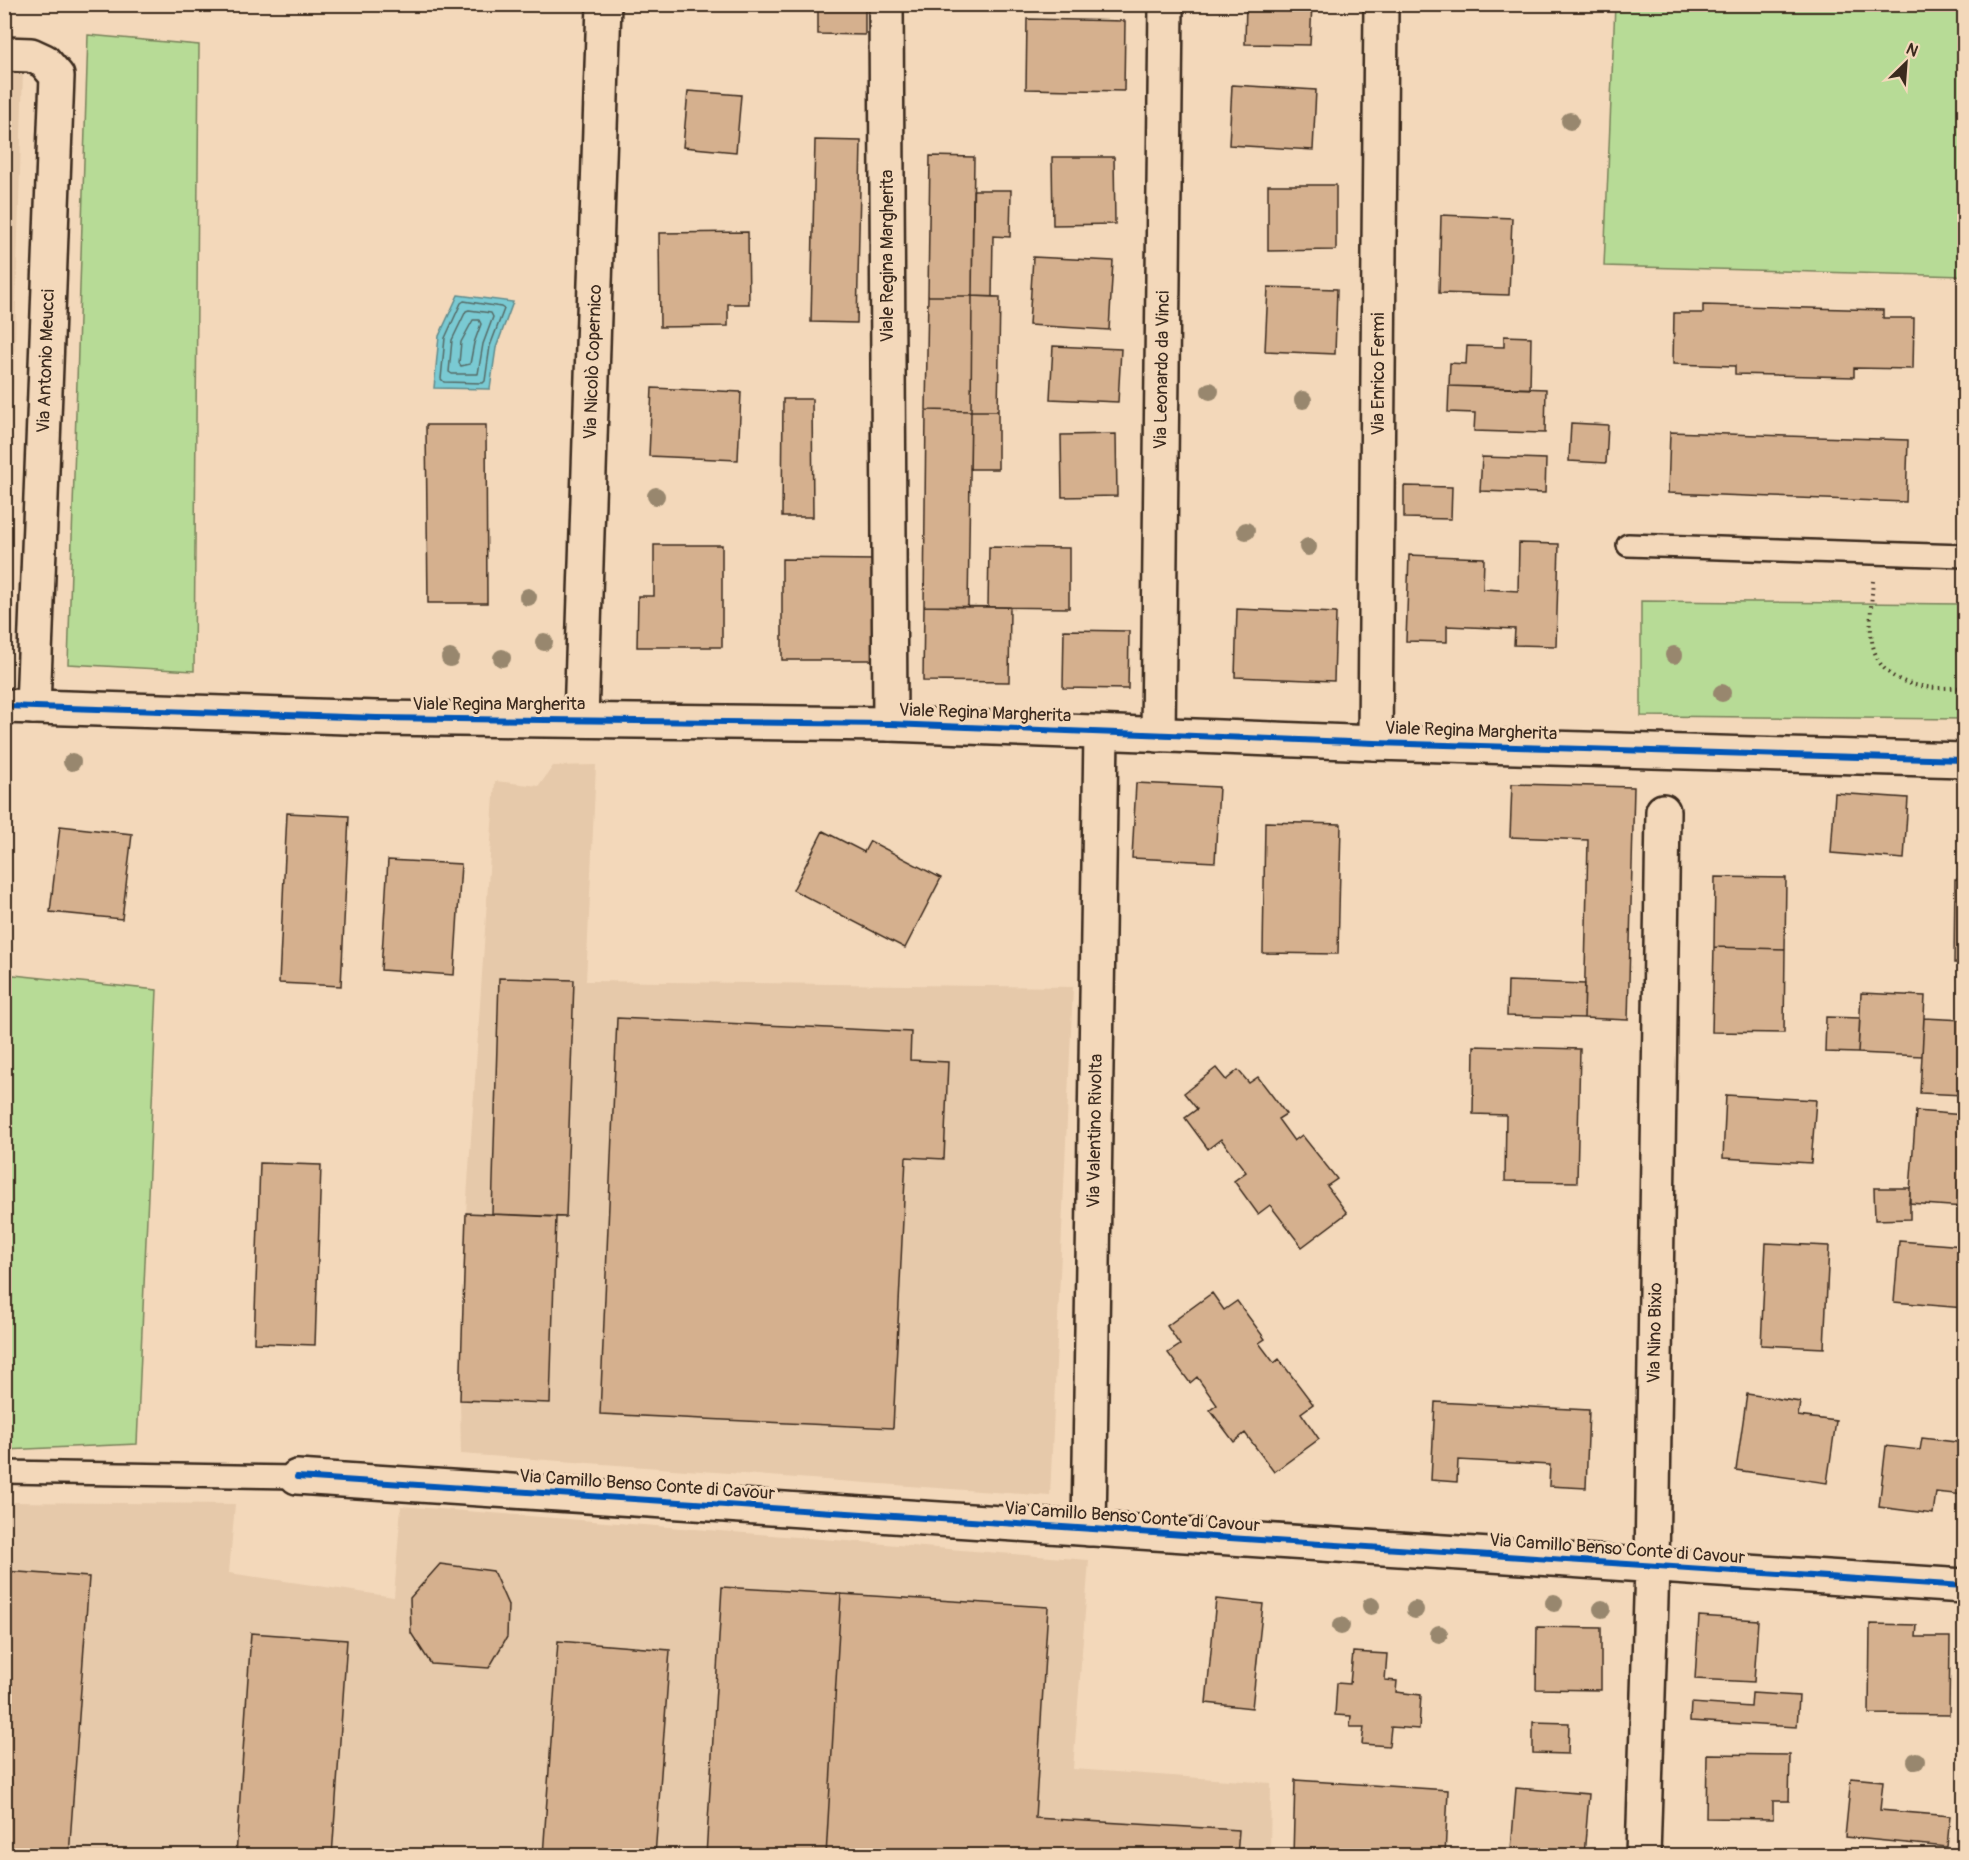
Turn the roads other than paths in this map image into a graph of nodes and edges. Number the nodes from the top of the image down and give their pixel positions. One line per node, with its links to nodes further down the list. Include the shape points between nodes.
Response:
1 (604, 4): 9 (street, Via Nicolò Copernico)
2 (886, 4): 10 (street, Viale Regina Margherita)
3 (1166, 4): 12 (street, Via Leonardo da Vinci)
4 (1381, 4): 13 (street, Via Enrico Fermi)
5 (4, 54): 8 (street, Via Antonio Meucci, via 31,55 44,61 57,76)
6 (1628, 545): 7 (lane)
7 (1965, 556)
8 (19, 707): 9 (street, Viale Regina Margherita, via 377,718)
9 (581, 719): 10 (street, Viale Regina Margherita)
10 (890, 724): 11 (street, Viale Regina Margherita)
11 (1101, 733): 12 (street, Viale Regina Margherita); 18 (street, Via Valentino Rivolta)
12 (1158, 735): 13 (street, Viale Regina Margherita)
13 (1375, 743): 14 (street, Viale Regina Margherita)
14 (1965, 760)
15 (1663, 811): 19 (street, Via Nino Bixio)
16 (4, 1472): 17 (lane, Via Camillo Benso Conte di Cavour)
17 (297, 1477): 18 (street, Via Camillo Benso Conte di Cavour)
18 (1089, 1529): 19 (street, Via Camillo Benso Conte di Cavour)
19 (1652, 1566): 20 (street, Via Camillo Benso Conte di Cavour); 21 (street, Via Nino Bixio)
20 (1965, 1586)
21 (1643, 1856)

